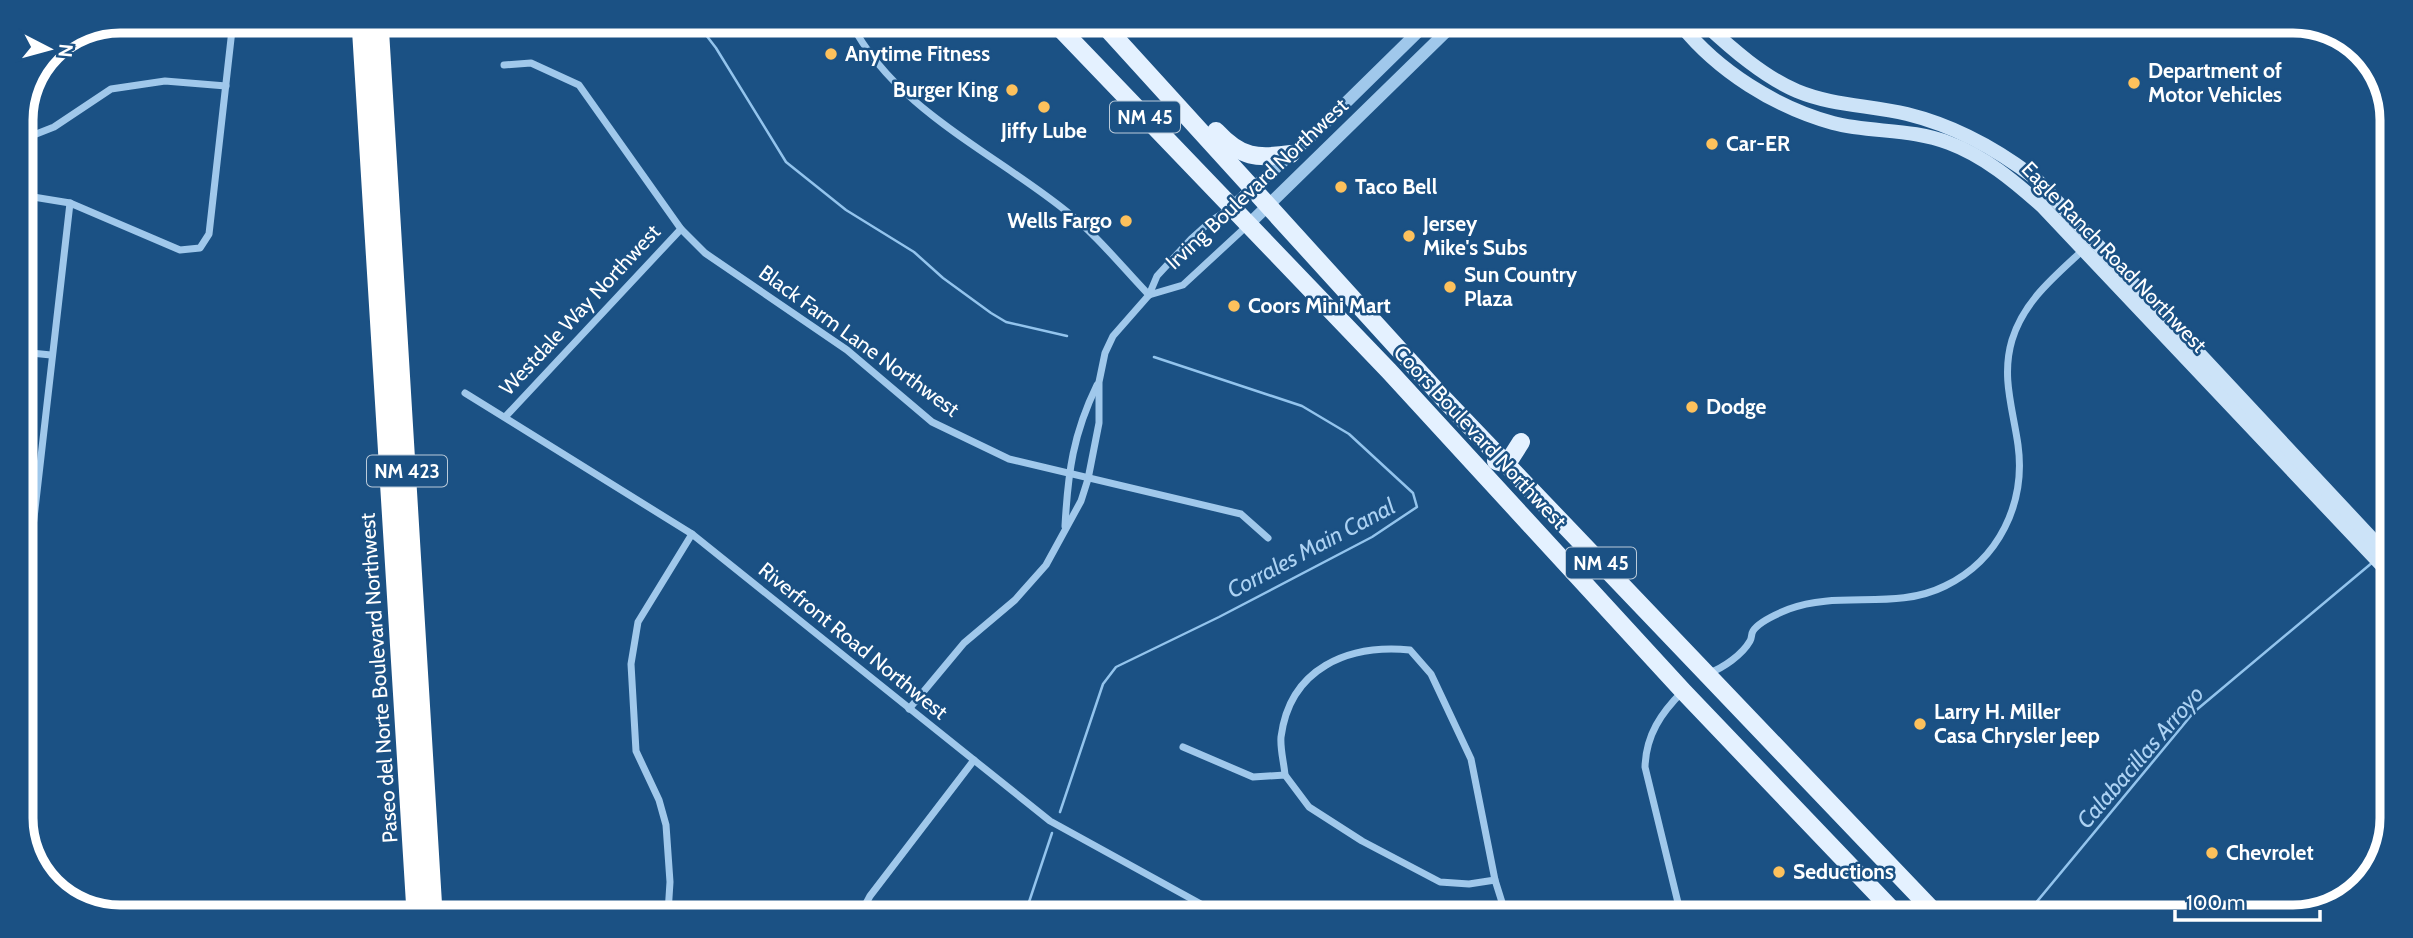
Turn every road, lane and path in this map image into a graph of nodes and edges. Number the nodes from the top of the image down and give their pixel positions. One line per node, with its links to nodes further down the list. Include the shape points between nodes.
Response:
1 (232, 33): 12 (street)
2 (361, 33): 53 (highway, Paseo del Norte Boulevard Northwest / NM 423)
3 (379, 33): 54 (highway, Paseo del Norte Boulevard Northwest / NM 423)
4 (857, 33): 25 (street, via 870,57 900,89 1069,213)
5 (1065, 33): 20 (main road, Coors Boulevard Northwest / NM 45)
6 (1112, 33): 13 (main road, Coors Boulevard Northwest / NM 45)
7 (1417, 33): 15 (street, Irving Boulevard Northwest)
8 (1445, 33): 19 (street, Irving Boulevard Northwest)
9 (1689, 33): 24 (main road, Eagle Ranch Road Northwest, via 1721,65 1777,100 1833,123 1908,131 1950,143 2004,173 2042,206)
10 (1716, 33): 23 (main road, Eagle Ranch Road Northwest, via 1765,73 1795,90 1840,104 1905,113 1979,141 2036,179)
11 (504, 65): 22 (street, Black Farm Lane Northwest, via 531,63 579,85)
12 (226, 86): 14 (street, via 165,81 111,89); 18 (street, via 209,234 200,248 180,250)
13 (1165, 89): 15 (main road, via 1183,93 1223,139 1245,155 1260,159); 16 (main road, Coors Boulevard Northwest / NM 45)
14 (33, 136)
15 (1291, 155): 16 (street, Irving Boulevard Northwest)
16 (1254, 188): 19 (main road, Coors Boulevard Northwest / NM 45); 20 (street, Irving Boulevard Northwest)
17 (33, 197): 18 (street)
18 (70, 203): 27 (street)
19 (1268, 205): 21 (street, Irving Boulevard Northwest); 33 (main road, Coors Boulevard Northwest / NM 45)
20 (1231, 208): 21 (main road, Coors Boulevard Northwest / NM 45); 25 (street, Irving Boulevard Northwest, via 1191,239 1157,276)
21 (1249, 224): 25 (street, Irving Boulevard Northwest, via 1183,285); 30 (main road, Coors Boulevard Northwest / NM 45)
22 (681, 229): 31 (street, Westdale Way Northwest); 34 (street, Black Farm Lane Northwest, via 705,253 846,350 932,422 1009,459)
23 (2094, 239): 24 (street); 36 (main road, Eagle Ranch Road Northwest)
24 (2082, 251): 36 (main road, Eagle Ranch Road Northwest); 44 (street, via 2030,303 2012,339 2007,379 2019,454 2018,487 2006,528 1988,554 1964,575 1930,593 1902,599 1812,602 1777,614 1753,631 1748,645 1731,661)
25 (1149, 295): 28 (street, via 1113,335)
26 (33, 353): 27 (street)
27 (51, 355): 37 (street)
28 (1099, 382): 34 (street, via 1084,413); 35 (street, via 1098,423)
29 (465, 393): 31 (street, Riverfront Road Northwest)
30 (1418, 403): 33 (main road, via 1451,420 1496,461); 43 (main road, Coors Boulevard Northwest / NM 45)
31 (506, 416): 39 (street, Riverfront Road Northwest)
32 (1521, 442): 33 (main road)
33 (1507, 464): 44 (main road, Coors Boulevard Northwest / NM 45)
34 (1068, 473): 35 (street, Black Farm Lane Northwest); 38 (street)
35 (1088, 479): 38 (street); 40 (street, Black Farm Lane Northwest, via 1241,514)
36 (2343, 516): 41 (main road, Eagle Ranch Road Northwest); 42 (main road, Eagle Ranch Road Northwest)
37 (33, 521)
38 (1065, 530): 46 (street, via 1029,586 964,643)
39 (692, 534): 46 (street, Riverfront Road Northwest); 55 (street, via 638,622 631,664 636,751 666,825)
40 (1268, 538)
41 (2380, 549)
42 (2380, 562)
43 (1568, 566): 44 (main road, via 1592,568 1682,661 1694,672); 45 (main road, Coors Boulevard Northwest / NM 45)
44 (1705, 674): 50 (main road, Coors Boulevard Northwest / NM 45)
45 (1683, 691): 50 (main road, via 1702,687 1712,691 1830,813); 60 (street, via 1654,728 1645,767); 61 (main road, Coors Boulevard Northwest / NM 45)
46 (909, 709): 48 (street, Riverfront Road Northwest)
47 (1183, 747): 49 (street, via 1253,776)
48 (974, 760): 52 (street, Riverfront Road Northwest, via 1049,821); 56 (street)
49 (1285, 775): 51 (street, via 1309,807 1440,882); 51 (street, via 1281,738 1290,702 1307,678 1334,659 1386,648 1410,650 1432,674 1471,759)
50 (1861, 837): 62 (main road, Coors Boulevard Northwest / NM 45)
51 (1495, 880): 59 (street)
52 (1195, 902): 57 (street); 58 (street, Riverfront Road Northwest)
53 (416, 905)
54 (433, 905)
55 (669, 905)
56 (866, 905)
57 (1193, 905)
58 (1201, 905)
59 (1503, 905)
60 (1679, 905)
61 (1887, 905)
62 (1927, 905)

